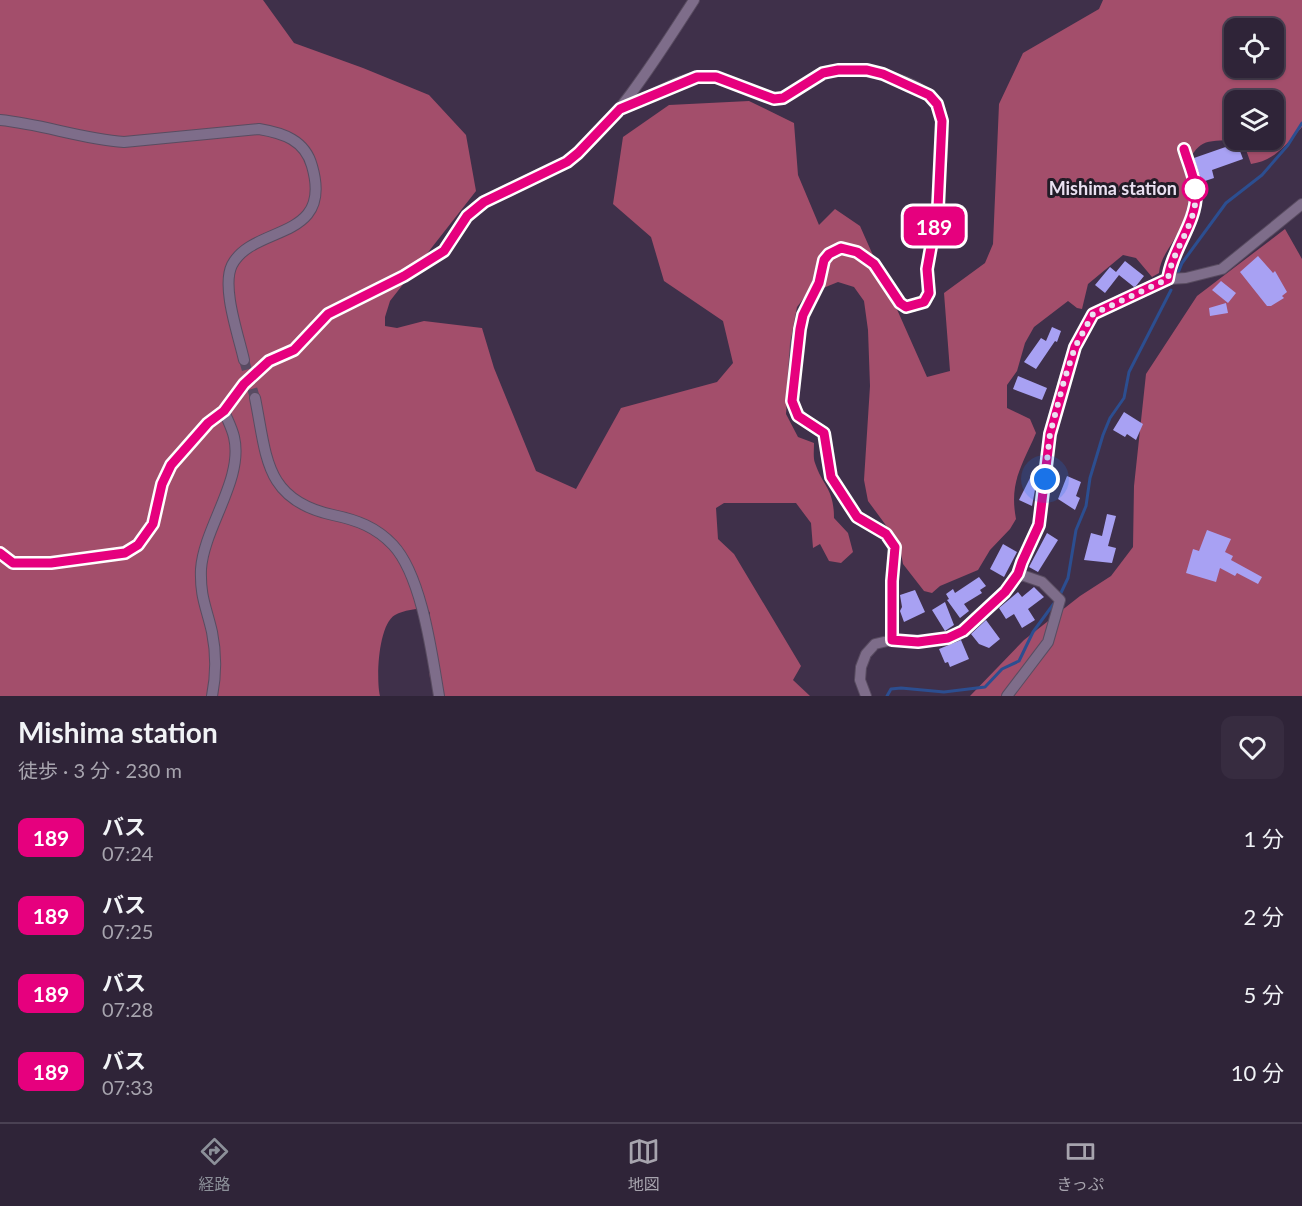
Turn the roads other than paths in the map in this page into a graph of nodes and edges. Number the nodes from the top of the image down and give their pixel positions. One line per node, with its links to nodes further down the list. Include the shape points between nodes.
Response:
1 (694, 0): 2 (street)
2 (620, 109): 9 (street, via 567,162 484,202 467,216 444,251 328,314 294,350 269,361 244,384); 12 (street, via 706,76 765,96 783,98 823,73 838,70 883,74 929,95 937,104 942,121 938,208 927,269 929,293 924,302 906,307 874,264 857,252 841,248 824,260 796,343 792,401 798,416 824,433 831,477 857,517 886,534 895,547)
3 (0, 120): 7 (street, via 124,142 259,129 298,142 308,154 315,180 310,210 296,226 250,245 232,265 230,298)
4 (1184, 149): 6 (street, via 1195,203 1170,263)
5 (1302, 204): 6 (street, via 1222,270)
6 (1168, 279): 11 (street, via 1093,314 1075,347 1050,434 1039,525)
7 (244, 360)
8 (255, 398): 14 (street, via 266,455 280,488 305,507 361,521 386,539 403,559 427,627)
9 (224, 411): 10 (street, via 208,423 171,465 162,484 153,524 138,545 125,553 51,563 13,563); 13 (street, via 234,437 235,456 225,497 203,548 201,571 201,598 215,652)
10 (0, 553)
11 (1018, 574): 12 (street, via 1005,592 963,631 948,638 918,642); 16 (street, via 1042,582 1057,597 1048,642)
12 (892, 640): 15 (street, via 875,644 866,654 860,680)
13 (212, 696)
14 (439, 696)
15 (866, 696)
16 (1007, 696)

